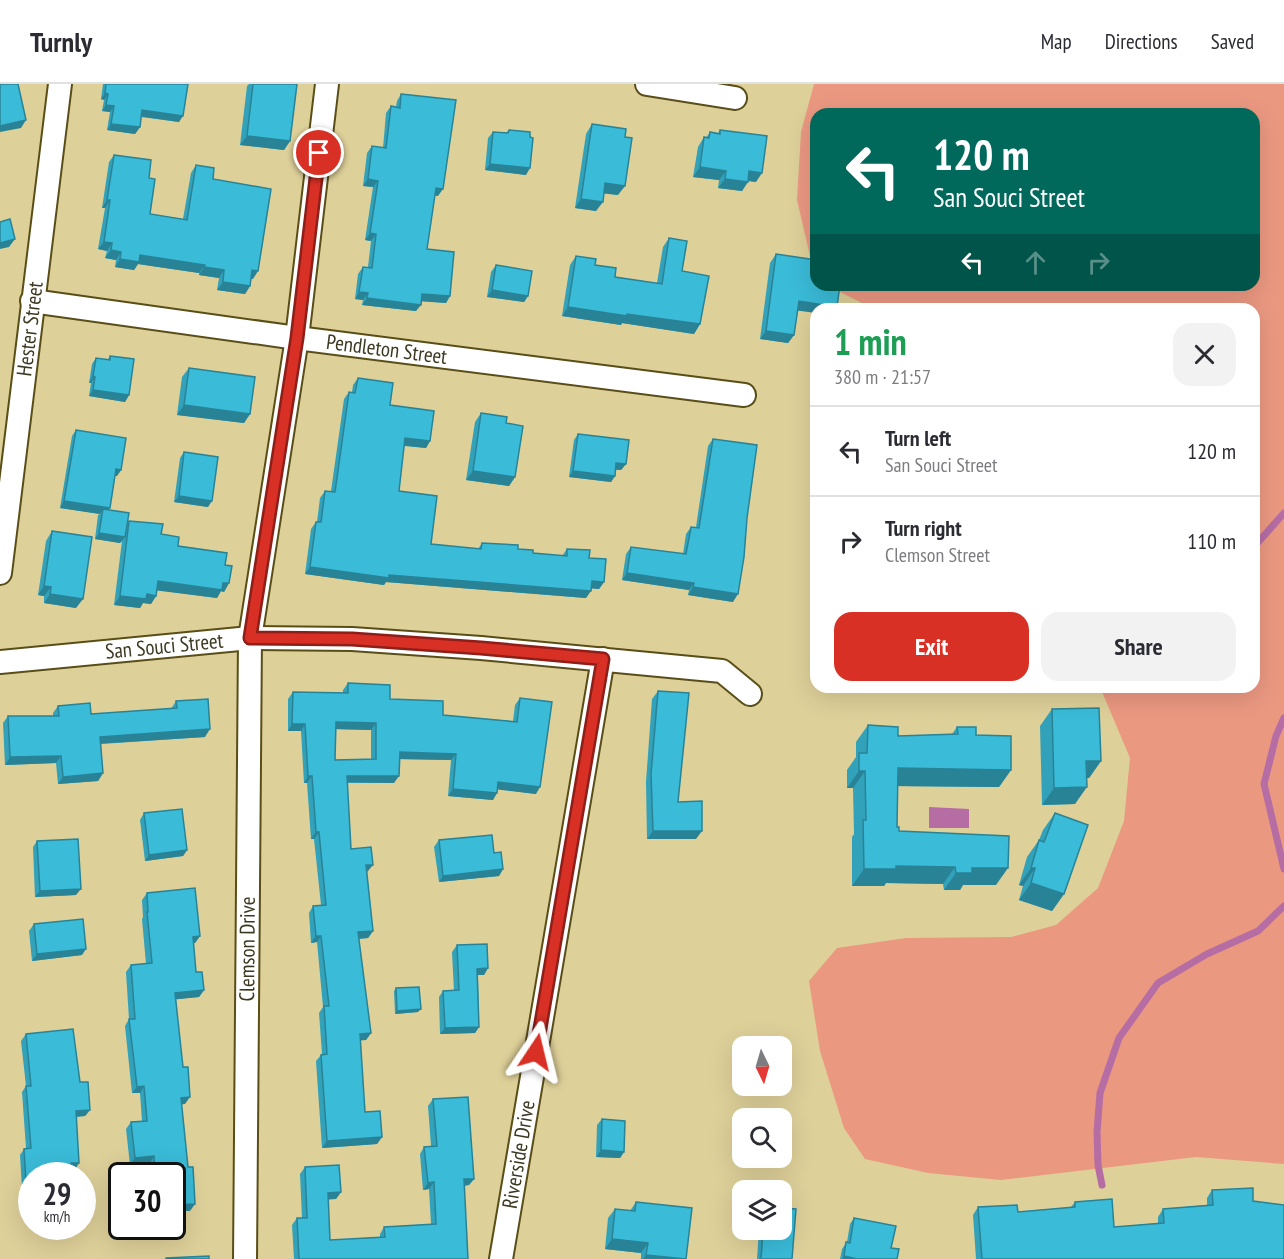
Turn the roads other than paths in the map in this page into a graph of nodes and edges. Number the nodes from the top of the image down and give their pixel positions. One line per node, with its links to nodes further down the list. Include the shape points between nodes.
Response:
1 (60, 84): 5 (street, Hester Street)
2 (327, 84): 6 (street, Clemson Drive)
3 (647, 84): 4 (street)
4 (735, 98)
5 (32, 301): 6 (street, Pendleton Street); 8 (street, Hester Street)
6 (297, 338): 7 (street, Pendleton Street); 9 (street, Clemson Drive)
7 (744, 395)
8 (0, 573)
9 (250, 638): 10 (street, San Souci Street, via 352,639); 11 (street, San Souci Street); 13 (street, Clemson Drive)
10 (603, 659): 12 (street, San Souci Street, via 722,671); 14 (street, Riverside Drive)
11 (0, 662)
12 (750, 694)
13 (245, 1259)
14 (501, 1259)

